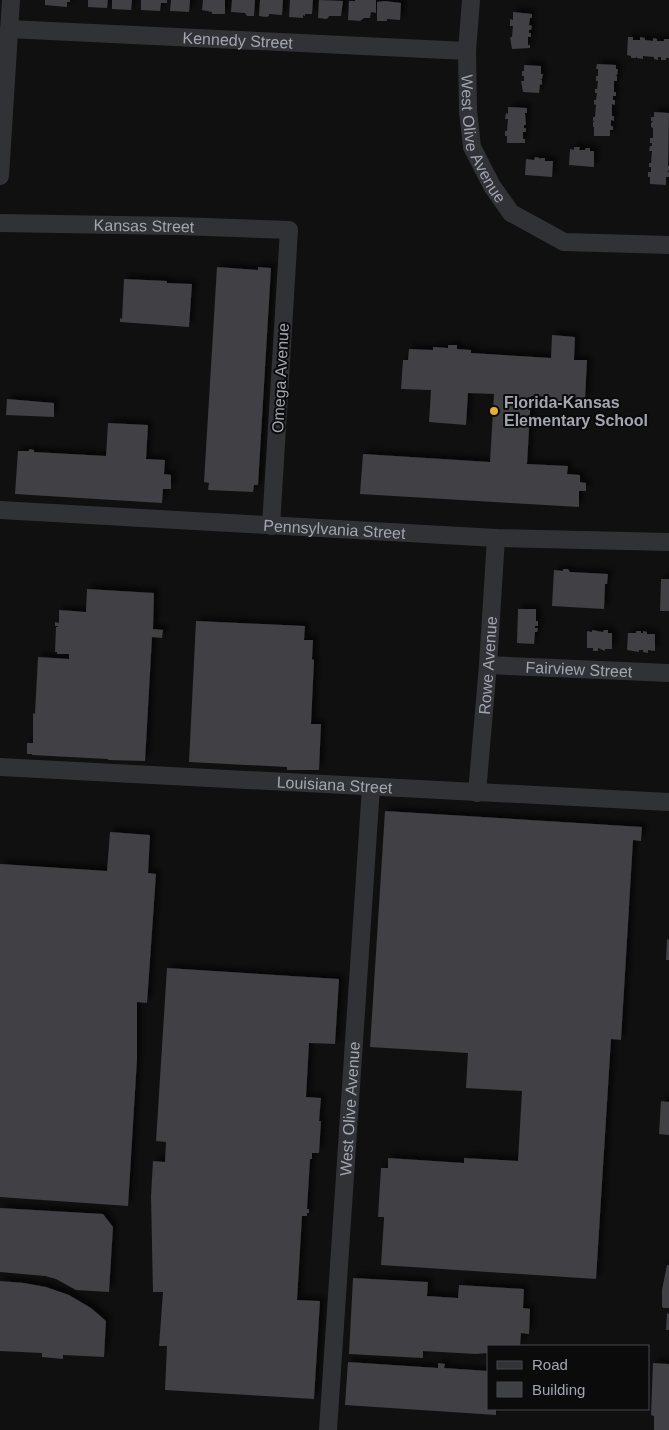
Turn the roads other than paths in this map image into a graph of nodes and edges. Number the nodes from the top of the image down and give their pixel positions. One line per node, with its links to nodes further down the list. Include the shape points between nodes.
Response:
1 (11, 0): 3 (street)
2 (471, 0): 4 (street, West Olive Avenue)
3 (9, 30): 4 (street, Kennedy Street); 5 (street)
4 (467, 51): 8 (street, West Olive Avenue, via 472,147 511,212 564,242)
5 (0, 176)
6 (0, 223): 7 (street, Kansas Street)
7 (289, 230): 10 (street, Omega Avenue)
8 (669, 244)
9 (0, 510): 10 (street, Pennsylvania Street)
10 (272, 526): 11 (street, Pennsylvania Street)
11 (496, 538): 12 (street, Pennsylvania Street); 13 (street, Rowe Avenue)
12 (669, 542)
13 (488, 664): 14 (street, Fairview Street); 17 (street, Rowe Avenue)
14 (669, 673)
15 (0, 767): 16 (street, Louisiana Street)
16 (371, 787): 17 (street, Louisiana Street); 19 (street, West Olive Avenue)
17 (478, 793): 18 (street, Louisiana Street)
18 (669, 802)
19 (328, 1430)

